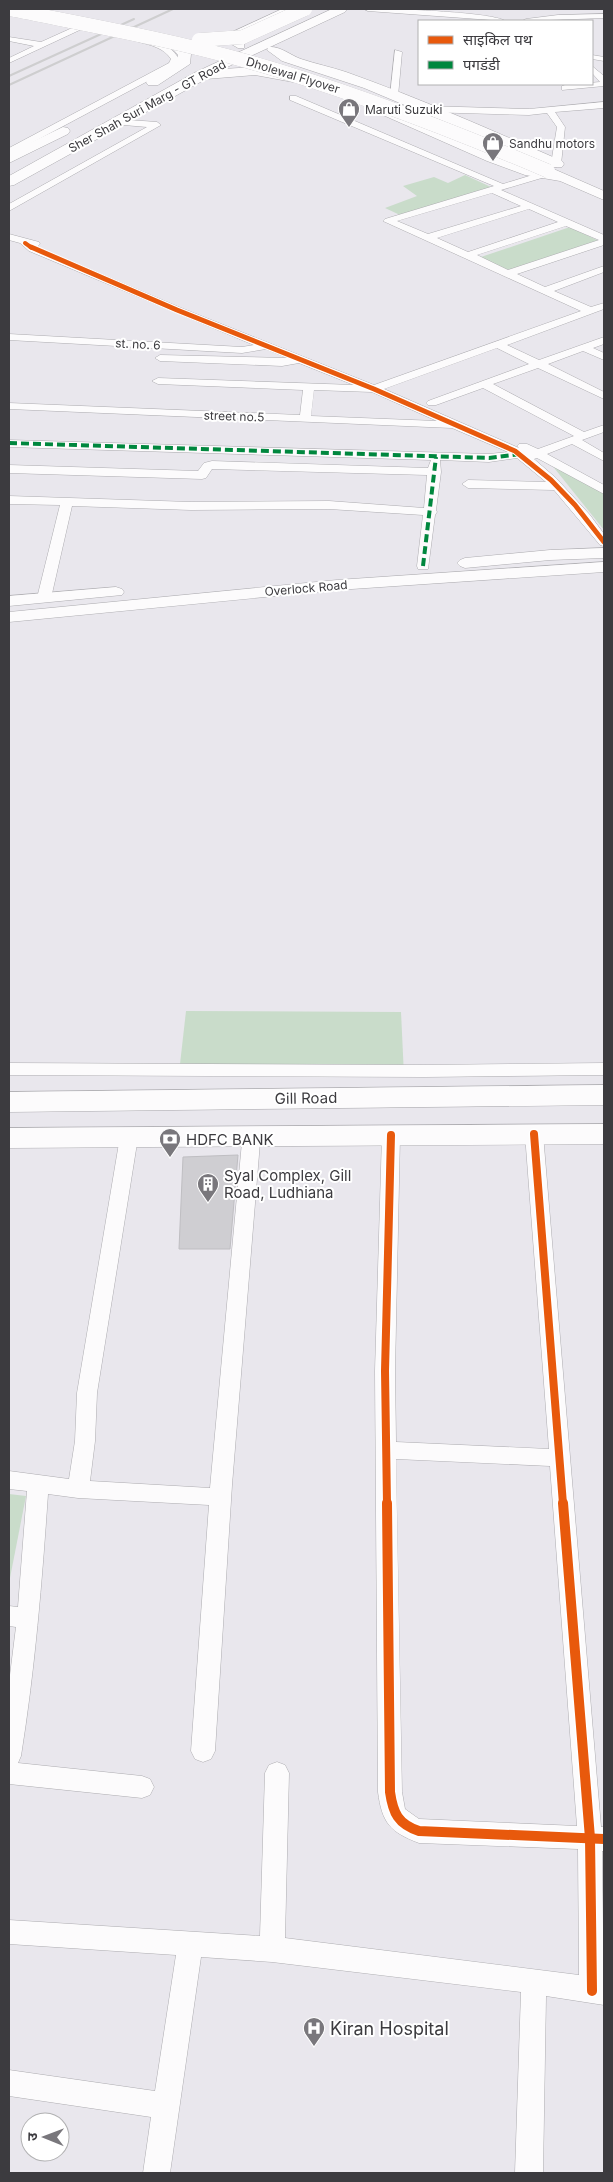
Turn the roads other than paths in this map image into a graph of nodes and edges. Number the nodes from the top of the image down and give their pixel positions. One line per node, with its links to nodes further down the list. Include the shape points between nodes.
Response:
1 (26, 9): 17 (main road, Dholewal Flyover, bridge)
2 (288, 9): 20 (street, via 230,37 230,40)
3 (305, 9): 17 (main road, bridge, via 243,37)
4 (321, 9): 20 (main road, Sher Shah Suri Marg - GT Road)
5 (341, 9): 18 (main road, Sher Shah Suri Marg - GT Road)
6 (368, 9): 12 (street)
7 (482, 9): 12 (street)
8 (545, 10): 11 (street)
9 (9, 11): 17 (main road, Dholewal Flyover, bridge); 19 (street, via 80,27)
10 (604, 16): 11 (street)
11 (558, 17): 14 (street)
12 (485, 18): 13 (street)
13 (496, 20)
14 (534, 20)
15 (130, 38): 36 (street, via 161,46 173,53 176,59 169,67)
16 (9, 39): 19 (street)
17 (178, 41): 37 (main road, via 186,59 179,68); 39 (main road, Dholewal Flyover, bridge, via 342,90)
18 (269, 42): 20 (main road, Sher Shah Suri Marg - GT Road); 22 (main road, via 271,48)
19 (42, 45): 24 (street)
20 (247, 48): 22 (main road); 23 (main road, Sher Shah Suri Marg - GT Road)
21 (398, 52): 30 (street)
22 (285, 58): 30 (main road)
23 (222, 60): 26 (main road); 27 (main road, Sher Shah Suri Marg - GT Road); 38 (main road, Sher Shah Suri Marg - GT Road, via 155,90)
24 (9, 61)
25 (593, 70): 28 (street)
26 (269, 72): 27 (main road); 39 (main road, via 341,94 530,172)
27 (201, 76): 35 (main road, Sher Shah Suri Marg - GT Road)
28 (604, 81): 29 (street)
29 (572, 95): 32 (street); 34 (street)
30 (394, 96): 33 (main road)
31 (293, 98): 41 (street)
32 (604, 105)
33 (426, 109): 34 (street); 39 (main road)
34 (550, 111): 39 (street, via 561,127)
35 (115, 122): 40 (main road, Sher Shah Suri Marg - GT Road); 45 (street, via 157,125)
36 (9, 152)
37 (9, 160)
38 (9, 170)
39 (558, 172): 41 (street); 42 (main road); 43 (main road)
40 (9, 182)
41 (498, 188): 44 (street); 48 (street, via 388,222)
42 (604, 188)
43 (604, 196)
44 (530, 206): 46 (street); 48 (street)
45 (9, 208)
46 (569, 222): 49 (street); 51 (street)
47 (9, 237): 50 (street)
48 (428, 238): 51 (street)
49 (604, 240): 53 (street)
50 (25, 243): 60 (street); 67 (street, via 76,258)
51 (468, 255): 53 (street)
52 (604, 269): 54 (street)
53 (508, 273): 54 (street)
54 (546, 290): 56 (street)
55 (604, 306): 56 (street)
56 (590, 311): 59 (street)
57 (9, 337): 60 (street, st. no. 6, via 242,350)
58 (604, 340): 61 (street)
59 (497, 344): 65 (street); 67 (street)
60 (267, 346): 64 (street)
61 (584, 348): 62 (street); 65 (street)
62 (604, 357)
63 (160, 358): 64 (street, via 274,363)
64 (300, 359): 70 (street)
65 (540, 364): 68 (street); 71 (street)
66 (158, 381): 69 (street)
67 (390, 383): 70 (street); 72 (street)
68 (484, 384): 72 (street); 77 (street)
69 (309, 388): 70 (street); 74 (street)
70 (374, 389): 75 (street)
71 (604, 396)
72 (432, 403): 79 (street)
73 (9, 406): 74 (street, street no.5)
74 (304, 419): 75 (street, street no.5)
75 (459, 425): 80 (street)
76 (604, 428): 77 (street)
77 (580, 439): 79 (street); 82 (street)
78 (9, 443): 81 (street)
79 (539, 454): 80 (street); 87 (street)
80 (524, 456): 81 (street); 86 (street)
81 (436, 457): 84 (street)
82 (604, 458)
83 (9, 469): 84 (street, via 196,475 204,474 212,465)
84 (435, 472): 90 (street)
85 (468, 484): 86 (street)
86 (556, 486): 91 (street)
87 (604, 490)
88 (9, 500): 89 (street)
89 (67, 501): 90 (street, via 191,506 329,505); 95 (street)
90 (431, 512): 93 (street)
91 (604, 542)
92 (604, 553): 93 (street, Overlock Road)
93 (423, 566): 95 (street, Overlock Road)
94 (604, 567): 97 (street, Overlock Road, via 336,585)
95 (44, 598): 96 (street, Overlock Road)
96 (9, 601)
97 (9, 617)
98 (9, 1069): 99 (street)
99 (604, 1069)
100 (604, 1095): 101 (main road, Gill Road)
101 (9, 1102)
102 (534, 1134): 103 (main road); 105 (main road); 109 (street)
103 (604, 1134)
104 (250, 1135): 105 (main road); 106 (main road); 113 (street)
105 (391, 1135): 108 (street)
106 (130, 1137): 107 (main road); 112 (street, via 87,1393 85,1442)
107 (9, 1138)
108 (386, 1450): 109 (street); 120 (street, via 390,1792 396,1818 405,1827 419,1831)
109 (560, 1458): 120 (street)
110 (9, 1480): 111 (street)
111 (38, 1484): 112 (street); 114 (street)
112 (78, 1489): 113 (street)
113 (221, 1497): 115 (street)
114 (19, 1617): 116 (street, via 18,1701)
115 (203, 1751)
116 (9, 1756)
117 (9, 1773): 119 (street)
118 (277, 1773): 123 (street)
119 (142, 1787)
120 (597, 1839): 125 (street)
121 (9, 1932): 122 (street)
122 (190, 1945): 123 (street); 127 (street)
123 (272, 1949): 124 (street)
124 (534, 1981): 125 (street); 129 (street)
125 (598, 1992)
126 (9, 2083): 127 (street)
127 (166, 2106): 128 (street)
128 (156, 2173)
129 (529, 2173)

